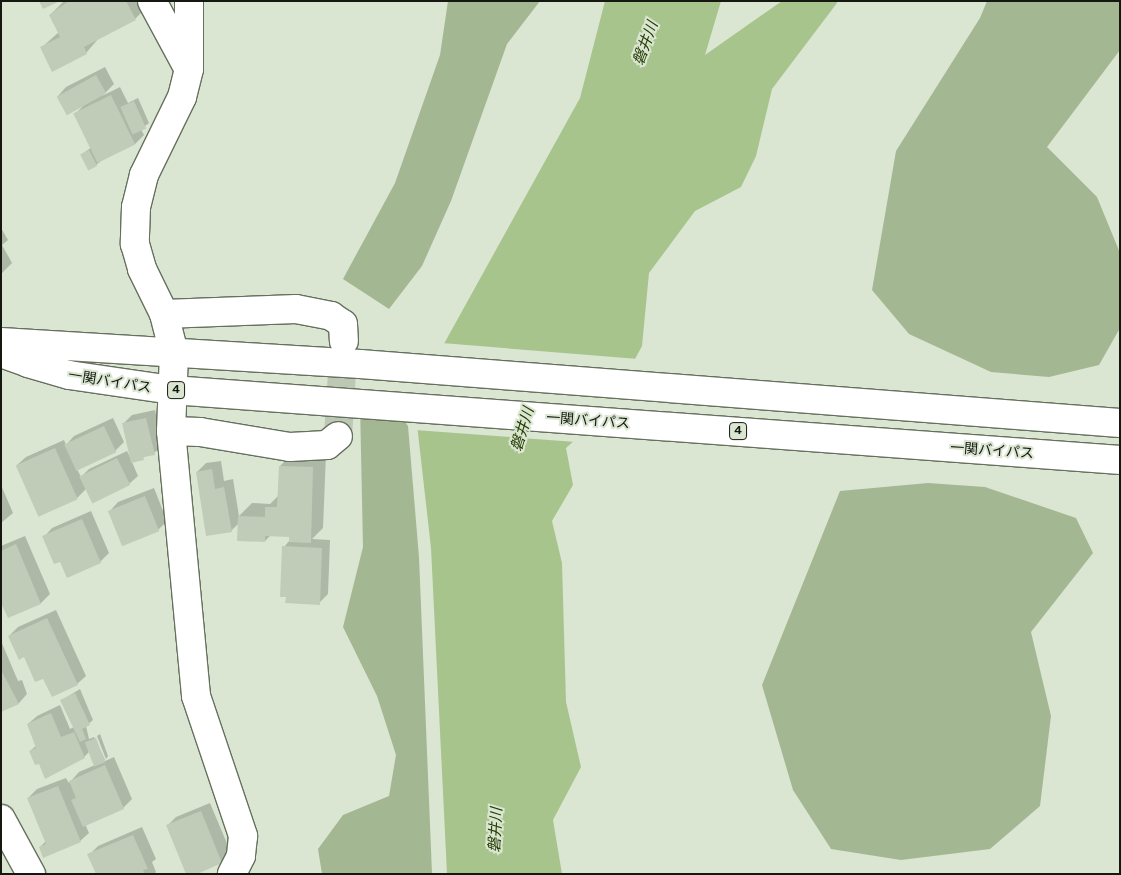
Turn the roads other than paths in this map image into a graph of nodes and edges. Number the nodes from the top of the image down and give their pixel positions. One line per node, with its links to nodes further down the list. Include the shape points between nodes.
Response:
1 (152, 1): 3 (main road)
2 (189, 1): 3 (main road)
3 (188, 69): 4 (main road, via 182,97 144,176 136,207 137,252)
4 (164, 314): 5 (main road, via 296,309 331,316 344,324); 8 (main road)
5 (344, 341)
6 (1, 342): 8 (main road, 一関バイパス)
7 (1, 353): 9 (main road, 一関バイパス / 4, via 69,376)
8 (174, 353): 9 (main road); 10 (main road, 一関バイパス, via 360,364)
9 (172, 390): 11 (main road); 13 (main road, 一関バイパス / 4)
10 (1120, 423)
11 (171, 431): 12 (main road, via 200,432 290,447 327,445); 16 (main road, via 196,696 243,836 240,856)
12 (338, 436)
13 (1120, 460)
14 (1, 819): 15 (main road)
15 (31, 874)
16 (232, 874)

